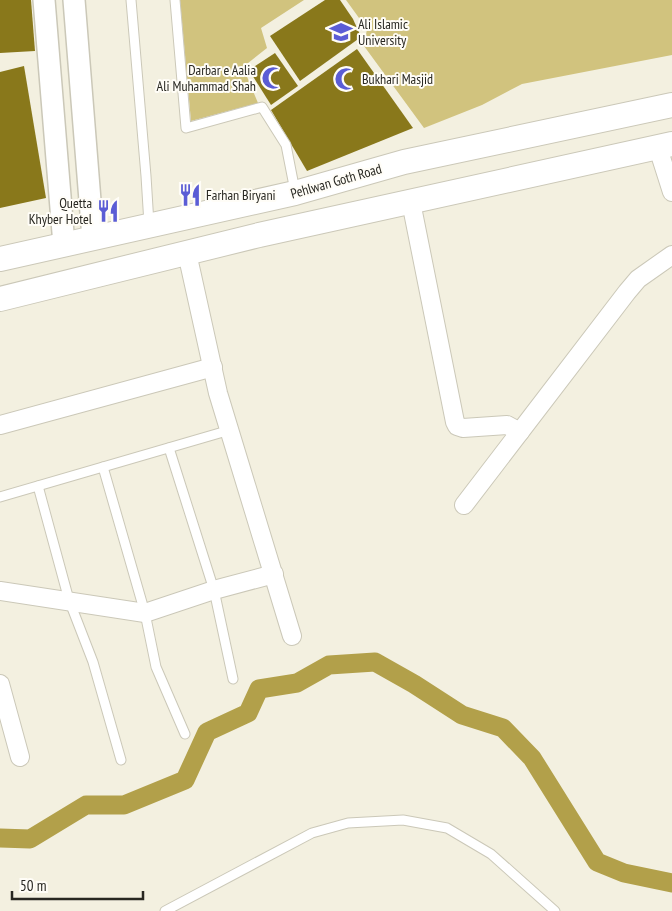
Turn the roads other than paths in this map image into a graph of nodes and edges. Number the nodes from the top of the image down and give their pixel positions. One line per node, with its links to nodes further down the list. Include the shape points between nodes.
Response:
1 (44, 0): 13 (street)
2 (74, 0): 12 (street)
3 (131, 0): 10 (lane)
4 (176, 0): 8 (lane, via 186,128 262,106 286,144)
5 (672, 105): 8 (main road, Pehlwan Goth Road, via 404,162)
6 (665, 146): 7 (street); 9 (main road)
7 (672, 192)
8 (286, 195): 10 (main road, Pehlwan Goth Road); 11 (main road)
9 (411, 202): 11 (main road); 21 (street, via 455,422 463,428 507,425)
10 (149, 227): 12 (main road, Pehlwan Goth Road)
11 (283, 230): 14 (main road)
12 (93, 238): 13 (main road, Pehlwan Goth Road)
13 (64, 245): 16 (main road, Pehlwan Goth Road)
14 (187, 253): 17 (main road); 18 (street)
15 (672, 255): 21 (street, via 638,279)
16 (0, 259)
17 (0, 298)
18 (213, 367): 19 (street); 20 (street)
19 (0, 426)
20 (230, 430): 22 (lane); 27 (street)
21 (520, 432): 26 (street)
22 (169, 448): 23 (lane); 28 (lane)
23 (103, 467): 24 (lane); 31 (lane)
24 (38, 486): 25 (lane); 30 (lane)
25 (0, 496)
26 (464, 505)
27 (274, 574): 28 (street); 32 (street)
28 (214, 590): 31 (street); 33 (lane)
29 (0, 591): 30 (street)
30 (69, 600): 31 (street); 37 (lane, via 93,662)
31 (145, 613): 35 (lane, via 156,668)
32 (292, 636)
33 (233, 679)
34 (0, 684): 36 (street)
35 (185, 734)
36 (20, 757)
37 (121, 760)
38 (165, 911): 39 (lane, via 312,833 348,823 403,820 447,828 491,854)
39 (555, 911)

